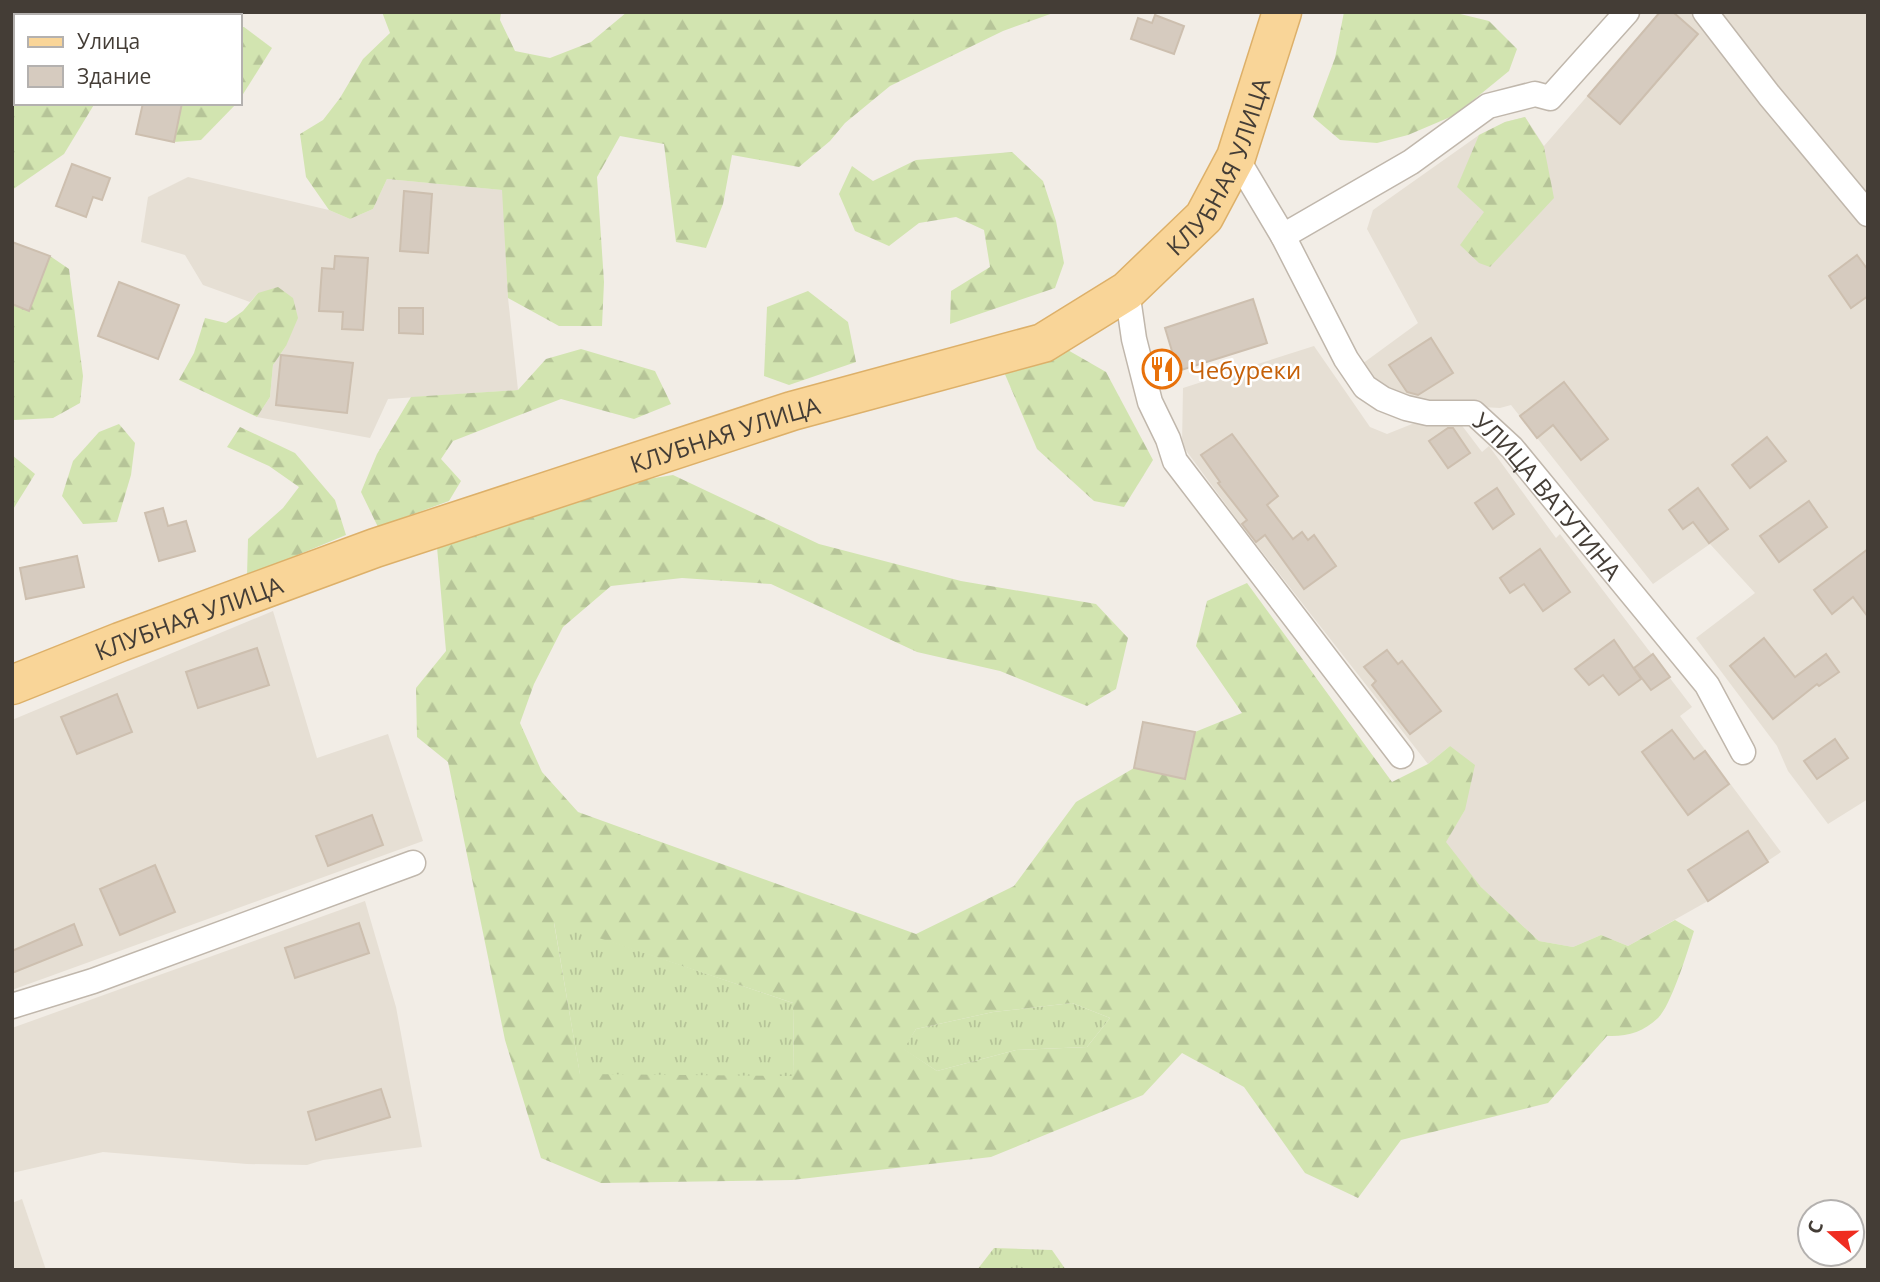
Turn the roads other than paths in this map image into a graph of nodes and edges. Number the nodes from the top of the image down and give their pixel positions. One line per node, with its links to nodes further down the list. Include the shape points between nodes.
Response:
1 (1282, 12): 4 (main road, КЛУБНАЯ УЛИЦА)
2 (1627, 12): 6 (street, via 1550,98 1535,94 1488,106 1411,162)
3 (1704, 12): 5 (street)
4 (1236, 157): 6 (street, УЛИЦА ВАТУТИНА); 7 (main road, КЛУБНАЯ УЛИЦА, via 1205,217)
5 (1868, 214)
6 (1283, 236): 9 (street, УЛИЦА ВАТУТИНА, via 1365,387 1406,408 1474,413 1512,447 1707,685)
7 (1127, 291): 8 (main road, КЛУБНАЯ УЛИЦА, via 1043,343 792,411 374,548); 10 (street, via 1150,402 1175,461)
8 (12, 685)
9 (1743, 752)
10 (1401, 756)
11 (413, 863): 12 (street, via 93,981)
12 (12, 1006)

